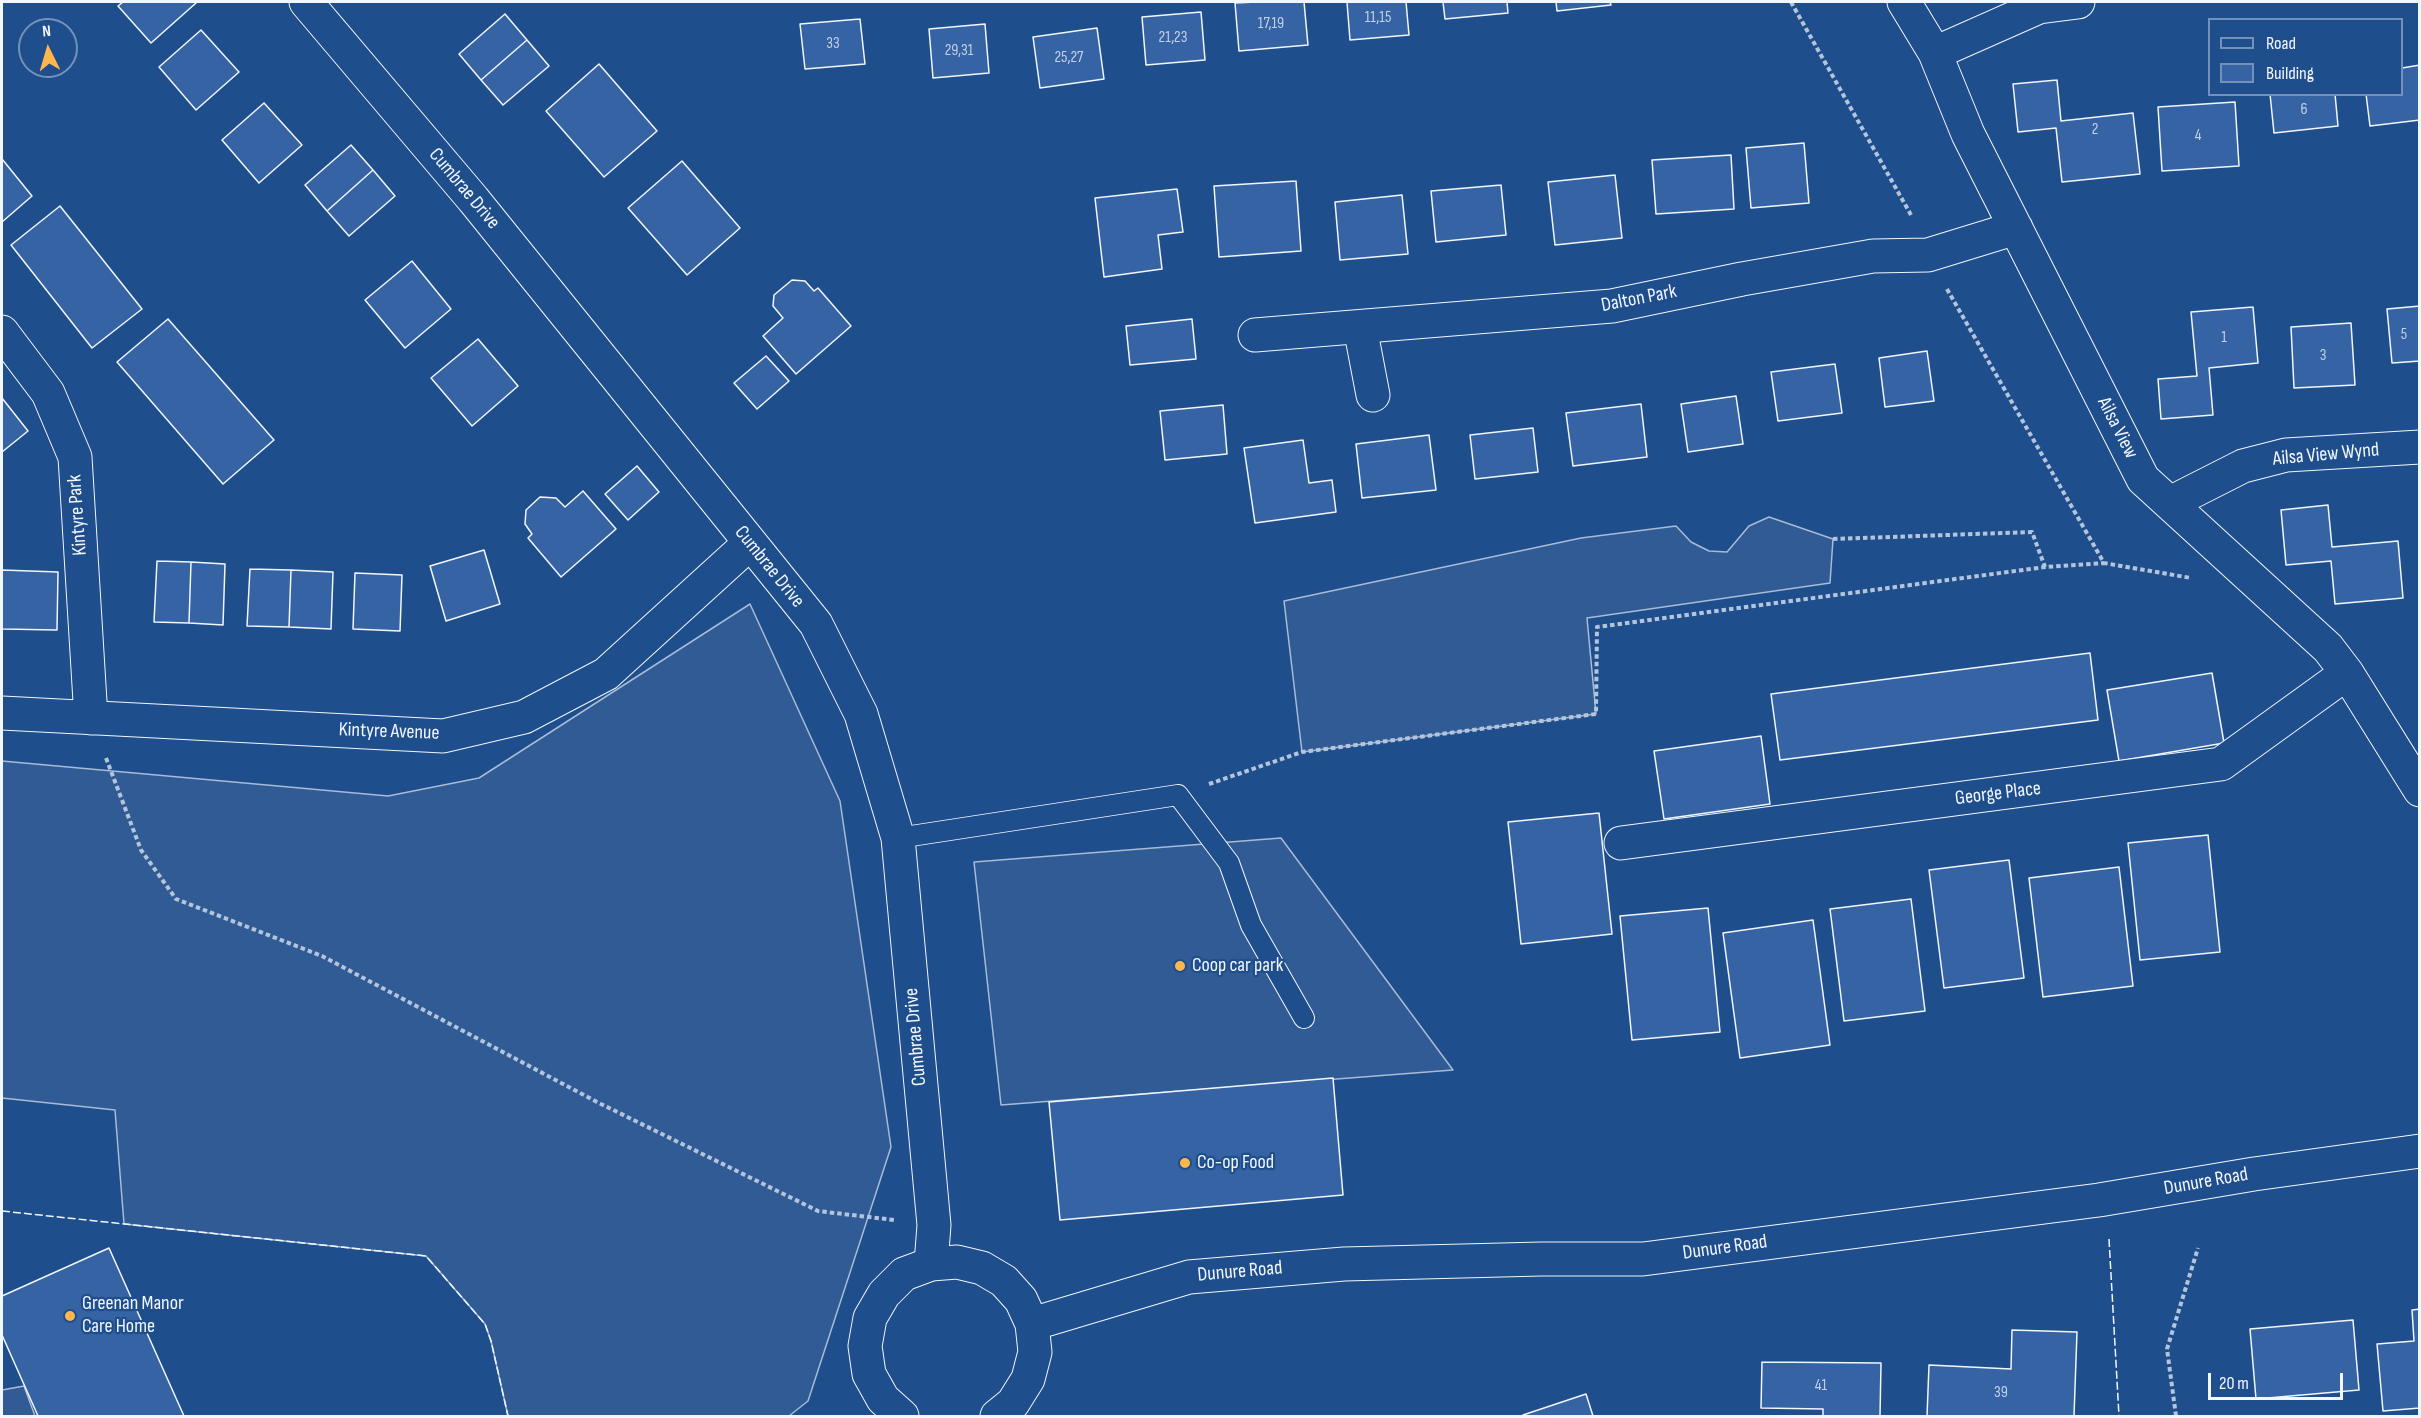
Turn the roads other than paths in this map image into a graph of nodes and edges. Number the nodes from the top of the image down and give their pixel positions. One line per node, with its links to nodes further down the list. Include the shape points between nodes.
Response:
1 (306, 2): 12 (street, Cumbrae Drive, via 473,199)
2 (1904, 2): 4 (street, Ailsa View)
3 (2078, 2): 4 (street, via 2039,8)
4 (1935, 53): 5 (street, Ailsa View, via 1968,134)
5 (2016, 228): 6 (street, Dalton Park, via 1928,255 1873,256 1612,306); 11 (street, Ailsa View, via 2143,479)
6 (1360, 327): 8 (street, Dalton Park); 9 (street)
7 (2, 332): 15 (street, Kintyre Park, via 48,393 75,457)
8 (1255, 336)
9 (1373, 395)
10 (2420, 447): 11 (street, Ailsa View Wynd, via 2286,455 2243,466)
11 (2170, 503): 13 (street, Ailsa View, via 2328,648)
12 (750, 543): 15 (street, Kintyre Avenue, via 606,674 524,717 443,736); 17 (street, Cumbrae Drive, via 816,624 861,714)
13 (2347, 673): 16 (street, Ailsa View); 18 (street, George Place, via 2221,765)
14 (2, 713): 15 (street, Kintyre Avenue)
15 (91, 718)
16 (2420, 790)
17 (898, 838): 19 (lane, via 1178,795 1229,862 1251,925); 21 (street, Cumbrae Drive, via 934,1225)
18 (1621, 843)
19 (1305, 1018)
20 (2420, 1151): 22 (street, Dunure Road, via 2099,1200 1643,1259 1344,1264 1189,1277)
21 (931, 1264): 22 (street, via 957,1262 982,1268 1004,1281 1021,1300); 23 (street, via 904,1274 884,1294 870,1318 865,1346 869,1374 883,1399)
22 (1032, 1324): 24 (street, via 1035,1352 1028,1379 1013,1403)
23 (902, 1416)
24 (997, 1416)

